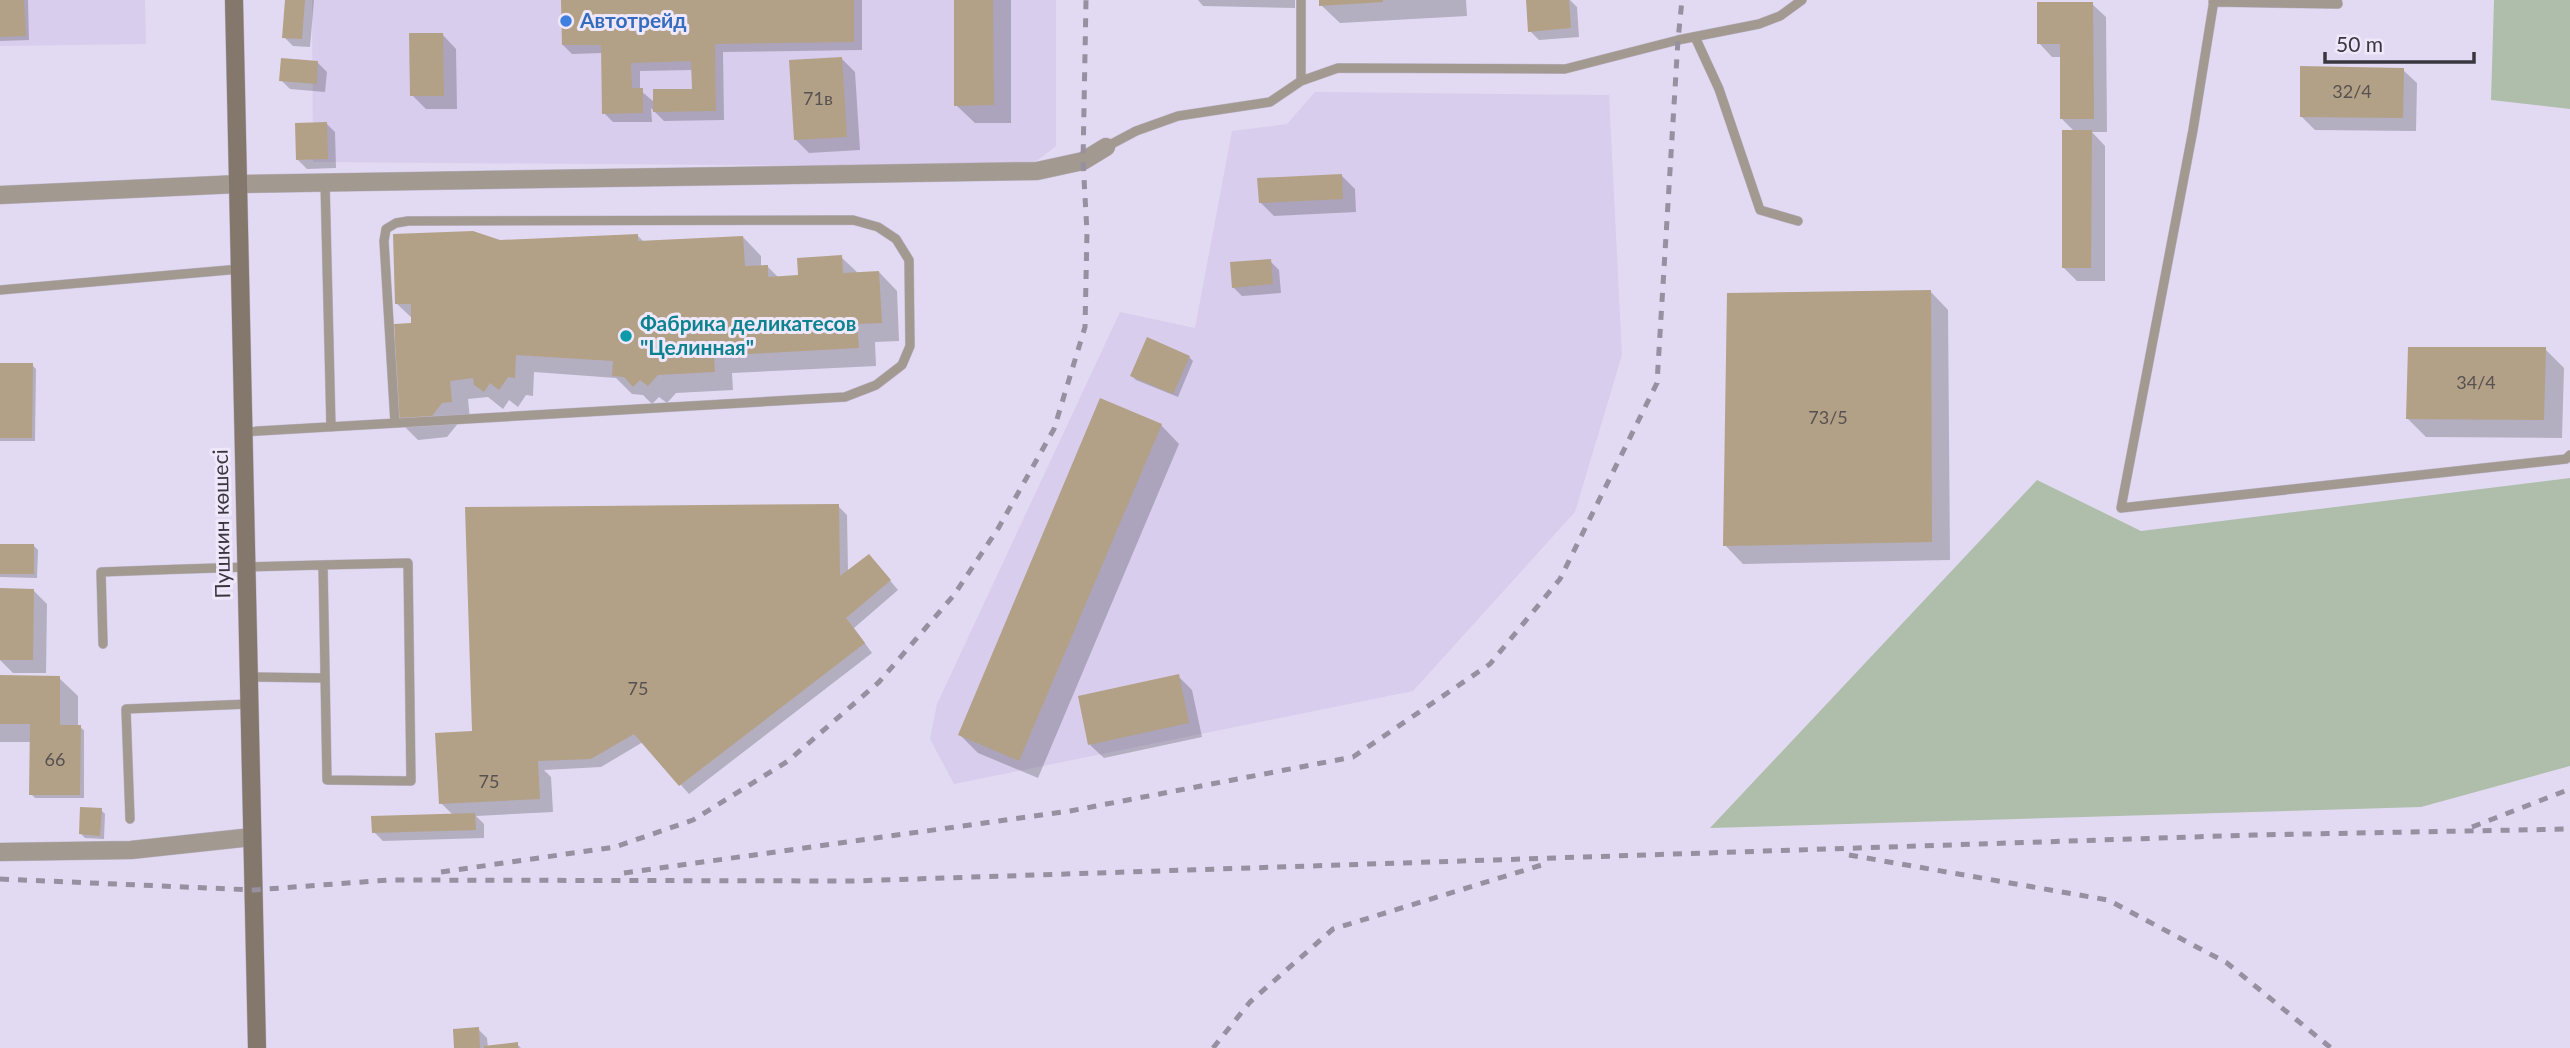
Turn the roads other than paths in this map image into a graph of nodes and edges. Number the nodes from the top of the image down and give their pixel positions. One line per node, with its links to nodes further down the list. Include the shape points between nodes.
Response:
1 (234, 0): 10 (main road, Пушкин көшесі)
2 (1301, 0): 7 (lane)
3 (1802, 0): 6 (lane, via 1759,24)
4 (2337, 0): 5 (lane, via 2337,4)
5 (2214, 1): 18 (lane, via 2121,508 2566,459)
6 (1695, 37): 7 (lane, via 1565,69 1338,68); 12 (lane, via 1719,89 1760,210)
7 (1301, 81): 8 (lane, via 1270,102 1178,116)
8 (1106, 147): 9 (street, via 1083,162 1037,171)
9 (325, 182): 10 (street); 16 (lane)
10 (238, 184): 11 (street); 13 (main road, Пушкин көшесі)
11 (0, 195)
12 (1798, 221)
13 (240, 269): 14 (lane); 17 (main road, Пушкин көшесі)
14 (0, 290)
15 (395, 423): 15 (lane, via 845,397 876,385 902,365 910,346 909,260 896,239 878,227 853,220 396,223 386,229 384,241); 16 (lane)
16 (331, 427): 17 (lane)
17 (243, 432): 20 (main road, Пушкин көшесі)
18 (2570, 455)
19 (323, 565): 20 (lane); 23 (lane); 23 (lane, via 408,563 411,780 327,780)
20 (246, 566): 21 (lane, via 101,572); 22 (main road, Пушкин көшесі)
21 (103, 644)
22 (249, 677): 23 (lane); 24 (main road, Пушкин көшесі)
23 (325, 678)
24 (249, 704): 25 (lane, via 126,709); 26 (main road, Пушкин көшесі)
25 (130, 819)
26 (252, 837): 27 (street, via 131,850); 28 (main road, Пушкин көшесі)
27 (0, 852)
28 (257, 1048)

